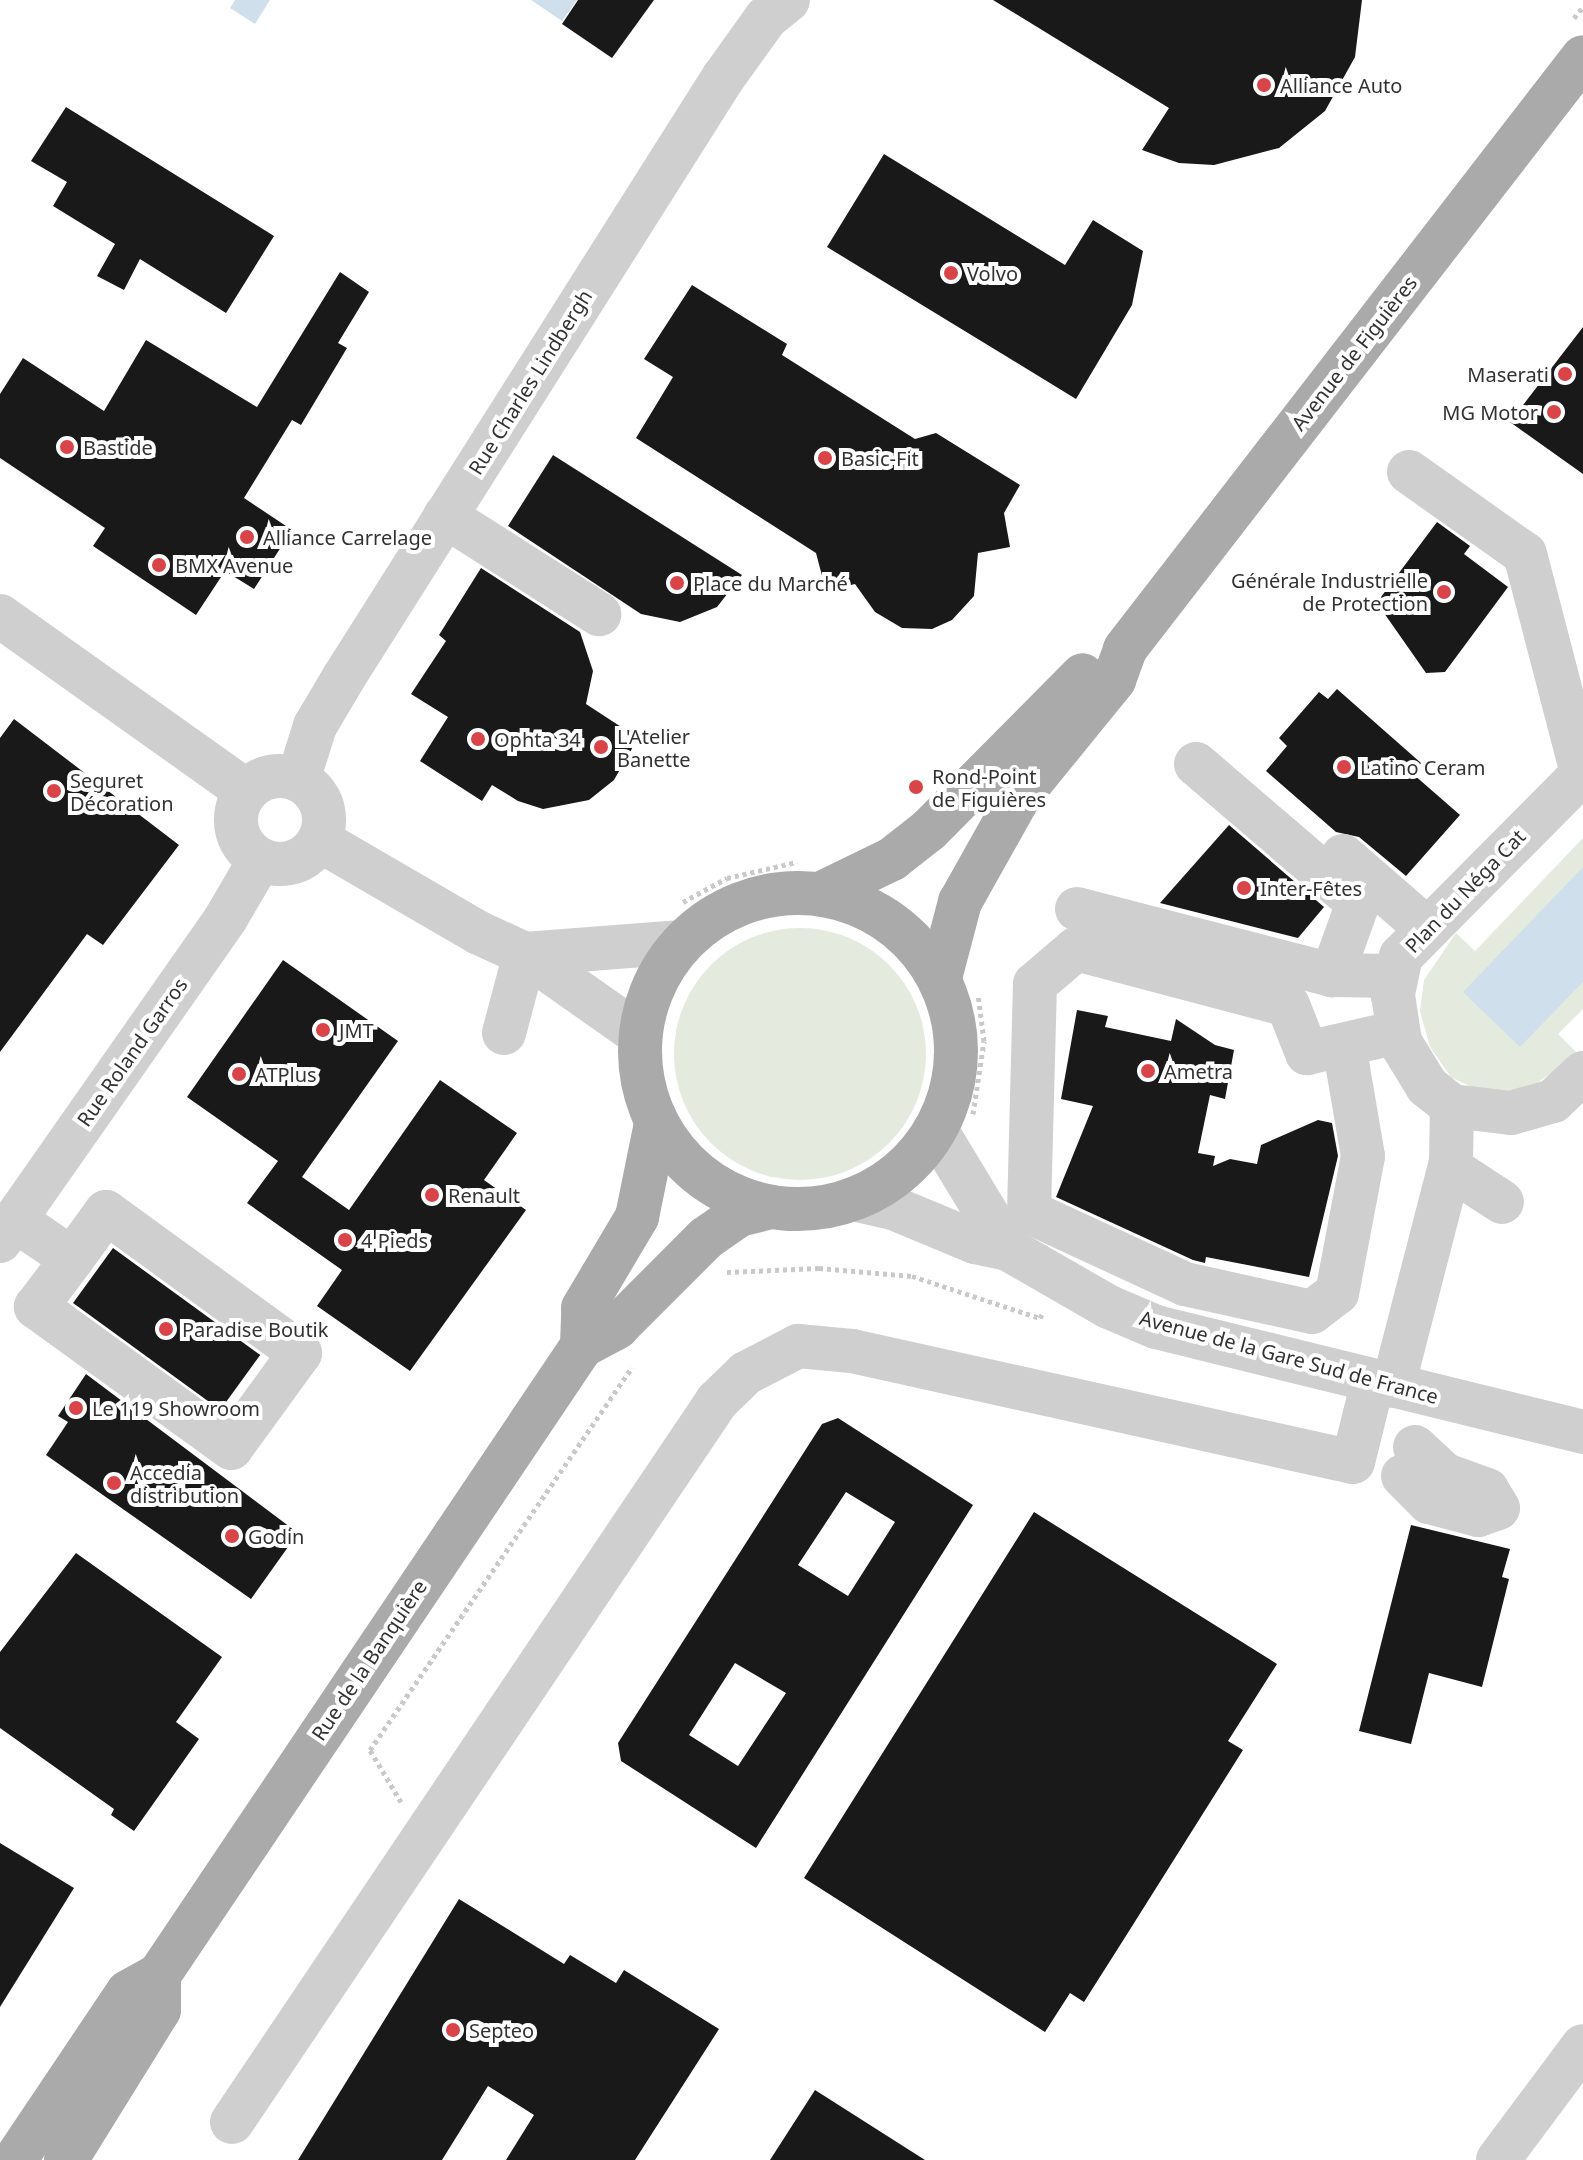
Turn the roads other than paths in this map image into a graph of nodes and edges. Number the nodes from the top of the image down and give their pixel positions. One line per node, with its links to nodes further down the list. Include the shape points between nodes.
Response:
1 (788, 0): 4 (street, Rue Charles Lindbergh, via 766,18 723,78)
2 (1583, 57): 7 (main road, Avenue de Figuières)
3 (1409, 472): 8 (street, via 1525,554)
4 (445, 516): 5 (street); 9 (street, Rue Charles Lindbergh, via 315,726)
5 (599, 614)
6 (0, 616): 10 (street)
7 (1125, 649): 13 (main road, Avenue de Figuières, via 1091,667 929,830 892,859); 20 (main road, Avenue de Figuières, via 1114,680 997,829 960,902)
8 (1583, 773): 16 (street, Plan du Néga Cat)
9 (298, 780): 10 (street, via 270,777); 11 (street, via 310,787 323,812)
10 (246, 791): 12 (street, via 235,816 236,829 241,842)
11 (319, 840): 12 (street, via 301,859 274,864); 17 (street)
12 (260, 860): 33 (street, Rue Roland Garros, via 226,918)
13 (812, 877): 15 (main road, via 782,893); 20 (main road, via 879,916)
14 (1077, 909): 18 (street)
15 (679, 924): 17 (street); 23 (main road)
16 (1426, 928): 18 (street, via 1208,756 1358,903); 19 (street, Plan du Néga Cat, via 1401,956)
17 (525, 954): 22 (street); 23 (street)
18 (1332, 975): 19 (street)
19 (1394, 976): 21 (street, Plan du Néga Cat)
20 (958, 978): 28 (main road)
21 (1398, 1032): 24 (street); 26 (street, Plan du Néga Cat, via 1427,1086)
22 (504, 1033)
23 (639, 1034): 27 (main road, via 641,1081)
24 (1344, 1045): 24 (street, via 1307,1053 1288,1005 1076,949 1035,984 1029,1212 1185,1284 1312,1312 1337,1293 1363,1156)
25 (1583, 1073): 26 (street, via 1553,1101 1511,1113)
26 (1452, 1106): 29 (street)
27 (656, 1124): 32 (main road, via 704,1179 736,1197); 36 (main road, via 637,1217 583,1308)
28 (953, 1127): 30 (main road); 34 (street, Avenue de la Gare Sud de France)
29 (1450, 1168): 31 (street); 37 (street)
30 (853, 1199): 32 (main road, via 812,1208); 34 (street, Avenue de la Gare Sud de France)
31 (1502, 1202)
32 (771, 1207): 36 (main road, Rue de la Banquière, via 739,1215 706,1238 617,1327)
33 (8, 1230): 35 (street)
34 (1008, 1249): 37 (street, Avenue de la Gare Sud de France, via 1109,1307 1156,1327)
35 (72, 1259): 35 (street, via 106,1212 300,1353 231,1448 36,1307)
36 (582, 1346): 40 (main road, Rue de la Banquière)
37 (1397, 1387): 38 (street, Avenue de la Gare Sud de France); 39 (street); 39 (street, via 1409,1462 1375,1491)
38 (1583, 1432)
39 (1353, 1462): 43 (street, via 852,1351 798,1346 769,1359 717,1401)
40 (159, 1975): 42 (main road, Rue de la Banquière, via 128,1992); 46 (main road, via 159,2010)
41 (1583, 2046): 47 (street)
42 (43, 2114): 44 (street, via 29,2114); 45 (main road, Rue de la Banquière)
43 (232, 2122)
44 (0, 2144)
45 (15, 2160)
46 (66, 2160)
47 (1498, 2160)

